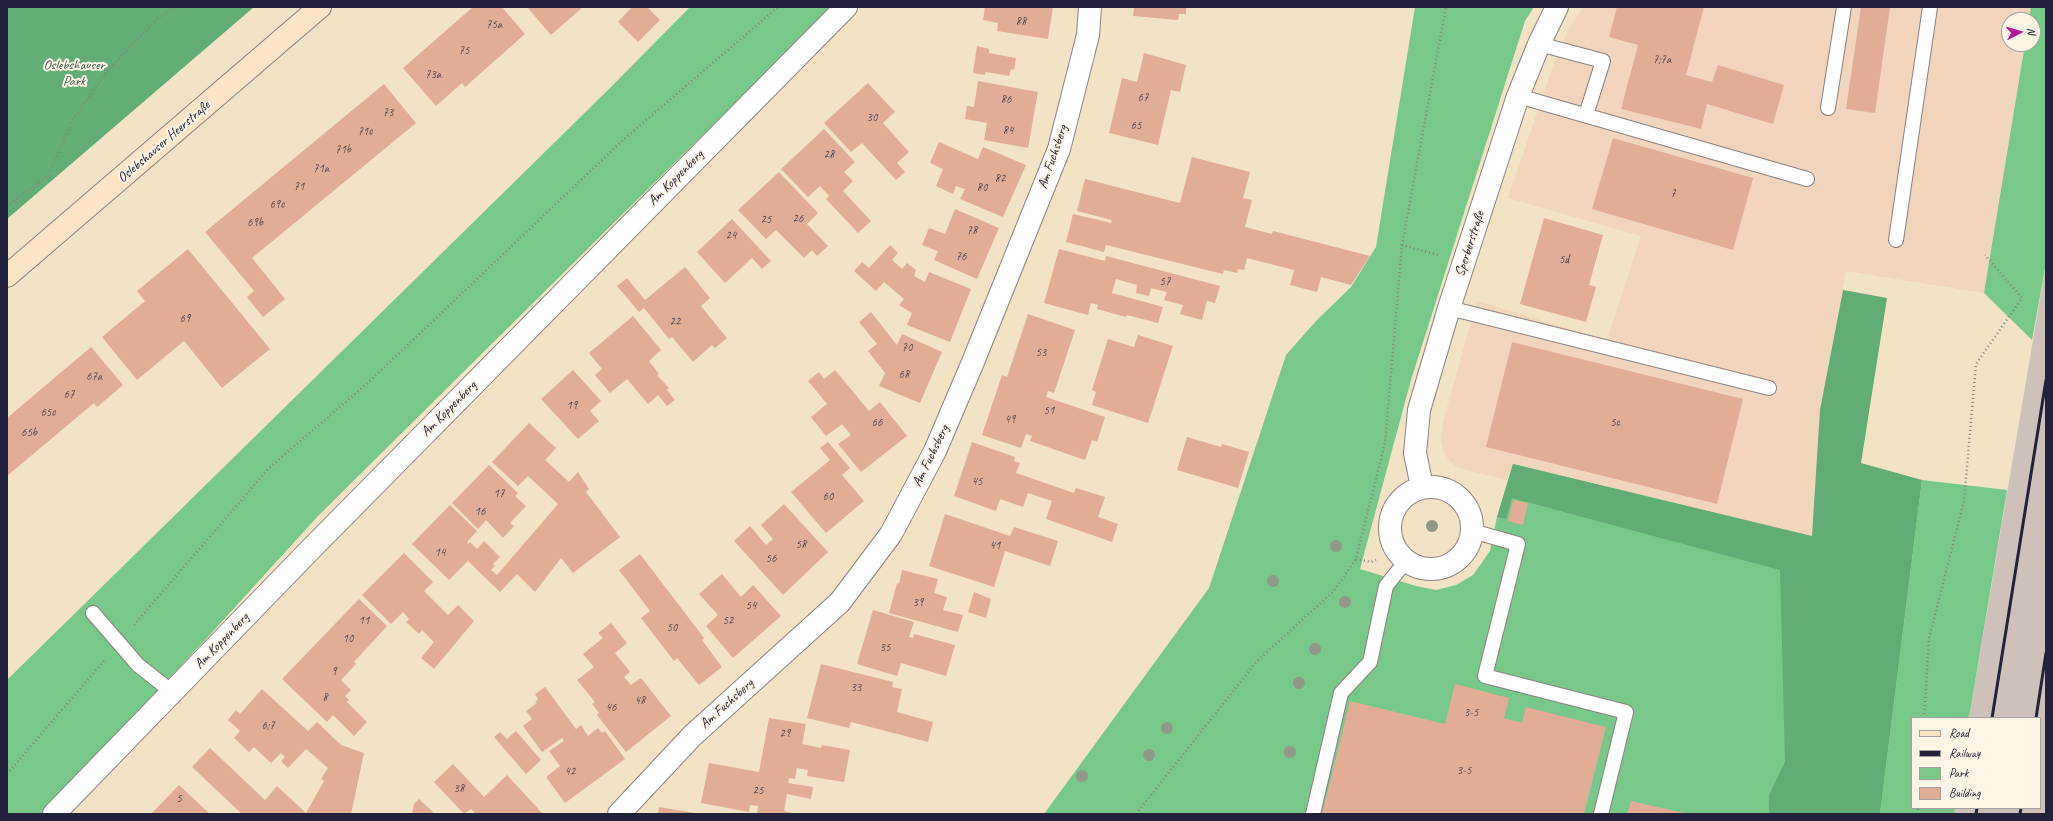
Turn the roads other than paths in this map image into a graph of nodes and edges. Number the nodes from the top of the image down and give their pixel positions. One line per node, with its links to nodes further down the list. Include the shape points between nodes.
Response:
1 (320, 7): 13 (main road, Oslebshauser Heerstraße)
2 (846, 7): 20 (street, Am Koppenberg)
3 (1090, 7): 22 (street, Am Fuchsberg, via 1088,35 1059,149 935,451 891,534 840,602 692,736)
4 (1557, 7): 7 (street, Sperberstraße)
5 (1844, 7): 9 (lane)
6 (1930, 7): 12 (lane)
7 (1539, 44): 8 (street, Sperberstraße); 10 (lane, via 1603,61)
8 (1518, 96): 10 (lane); 14 (street, Sperberstraße)
9 (1828, 108)
10 (1586, 115): 11 (lane)
11 (1807, 179)
12 (1896, 240)
13 (7, 276)
14 (1449, 308): 15 (lane); 16 (street, Sperberstraße, via 1419,410 1415,453)
15 (1770, 388)
16 (1422, 487): 17 (street, via 1438,487 1460,499 1468,511); 18 (street, via 1409,493 1396,506 1391,519 1391,537 1396,550)
17 (1472, 531): 18 (street, via 1466,549 1456,560 1440,568 1426,569); 24 (lane, via 1518,544 1485,676 1626,712)
18 (1406, 561): 23 (lane, via 1386,586 1370,662 1341,693)
19 (93, 613): 20 (lane, via 138,665)
20 (172, 692): 21 (street, Am Koppenberg)
21 (54, 814)
22 (619, 814)
23 (1313, 814)
24 (1601, 814)

